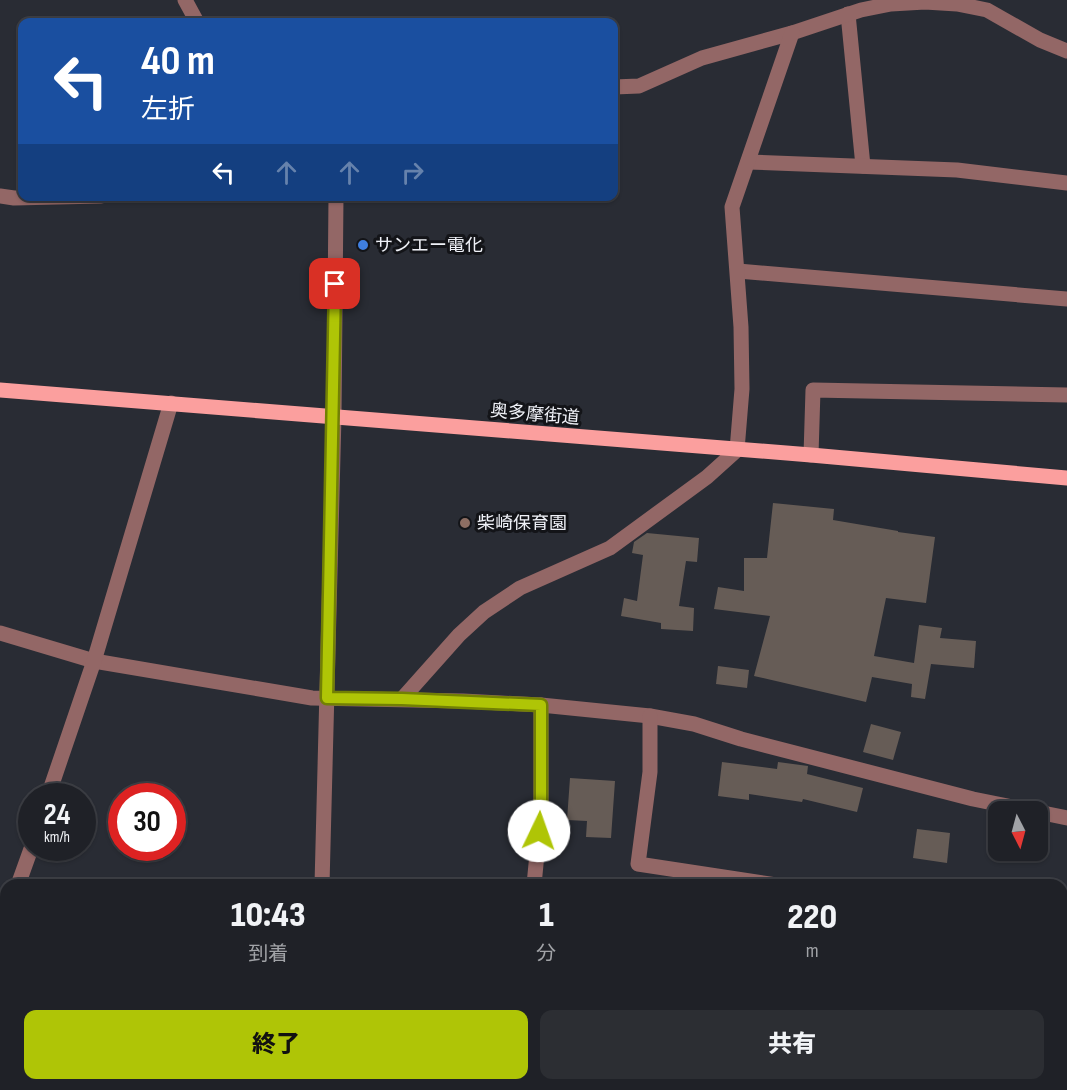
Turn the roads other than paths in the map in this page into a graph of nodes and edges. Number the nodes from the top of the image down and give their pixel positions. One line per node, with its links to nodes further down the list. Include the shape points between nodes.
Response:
1 (185, 0): 3 (street)
2 (848, 14): 4 (street); 5 (street, via 891,4 957,4 987,10); 8 (street)
3 (195, 18)
4 (792, 33): 6 (street, via 702,58 639,86); 7 (street)
5 (1067, 51)
6 (618, 87)
7 (748, 162): 8 (street); 13 (street, via 732,207)
8 (863, 166): 9 (street, via 957,170)
9 (1067, 183)
10 (0, 196): 11 (street)
11 (18, 198)
12 (336, 201): 18 (street)
13 (738, 271): 14 (street); 19 (street, via 742,389)
14 (1067, 299)
15 (0, 390): 17 (main road, 奥多摩街道)
16 (1067, 395): 20 (street, via 813,390)
17 (171, 403): 18 (main road, 奥多摩街道); 23 (street)
18 (334, 416): 19 (main road, 奥多摩街道); 24 (street)
19 (737, 450): 20 (main road, 奥多摩街道); 25 (street, via 610,548 520,588 484,612)
20 (811, 455): 21 (main road, 奥多摩街道)
21 (1067, 478)
22 (0, 633): 23 (street)
23 (94, 662): 24 (street); 28 (street)
24 (327, 698): 25 (street); 34 (street)
25 (402, 699): 26 (street)
26 (541, 705): 27 (street); 35 (street, via 541,812)
27 (650, 716): 29 (street, via 694,724); 36 (street, via 650,772 638,864)
28 (52, 783)
29 (988, 802)
30 (1048, 814): 31 (street)
31 (1067, 818)
32 (27, 861): 33 (street)
33 (20, 879)
34 (322, 879)
35 (535, 879)
36 (737, 879)

